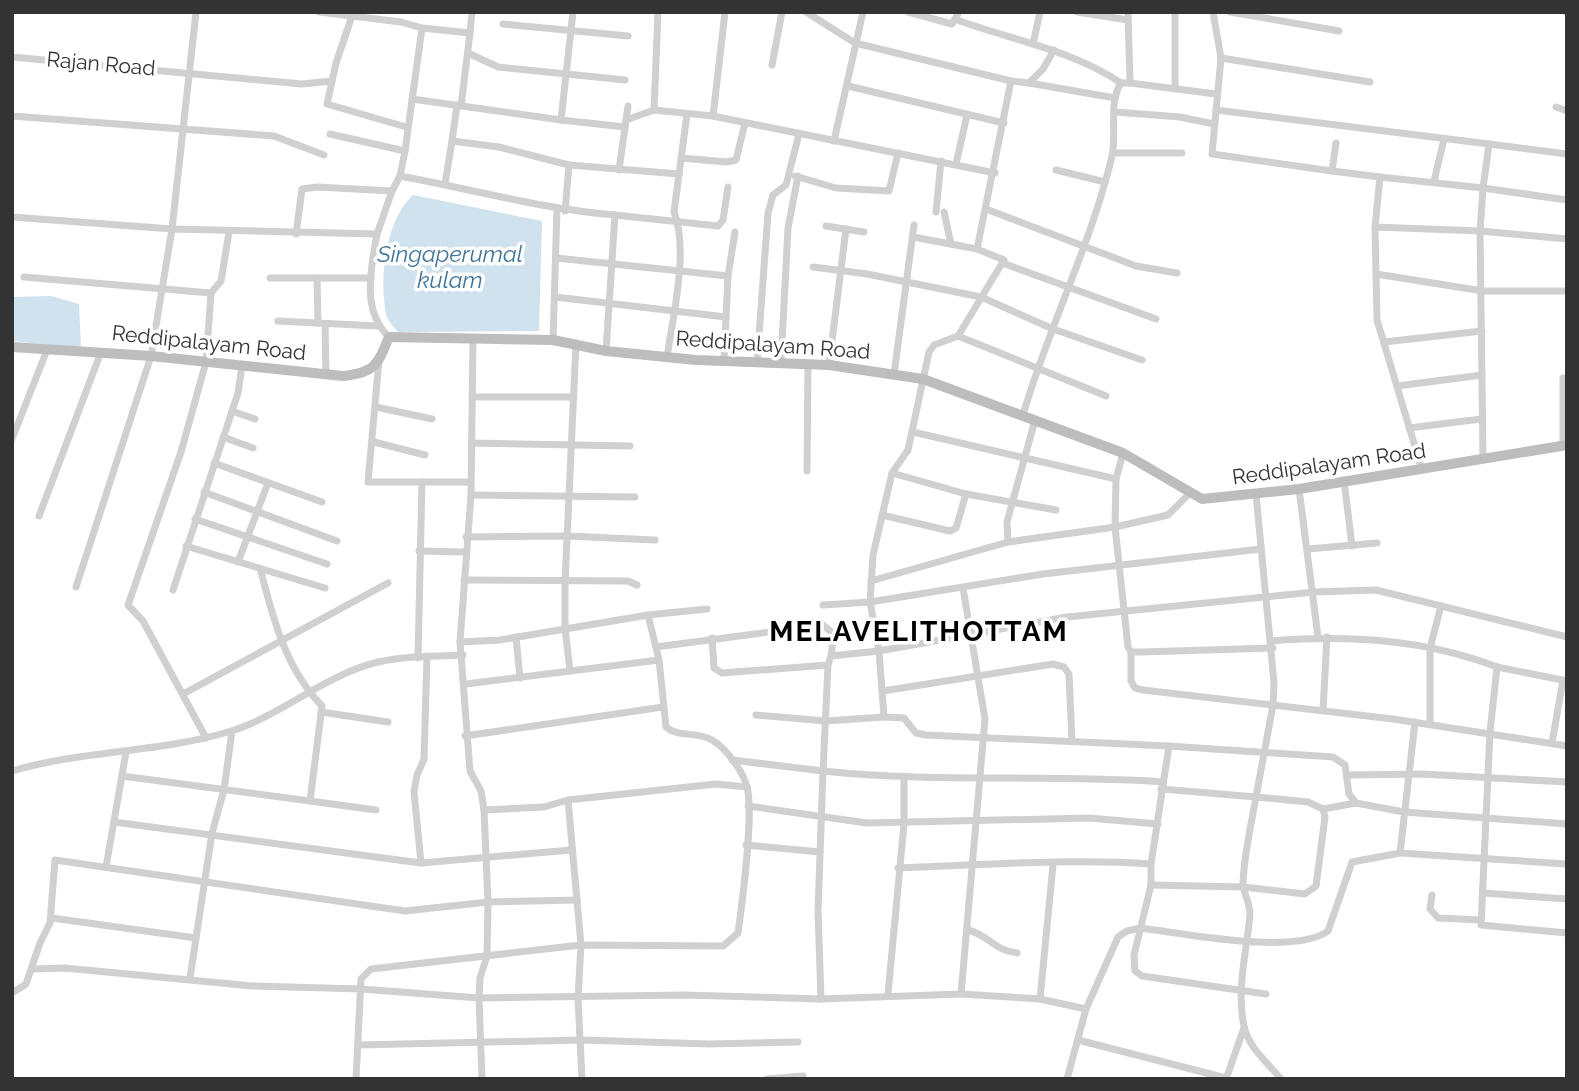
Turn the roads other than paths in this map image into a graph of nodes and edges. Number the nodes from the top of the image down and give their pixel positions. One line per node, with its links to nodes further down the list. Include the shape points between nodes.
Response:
1 (196, 12): 32 (street)
2 (319, 12): 16 (street)
3 (472, 12): 23 (street)
4 (573, 12): 21 (street)
5 (658, 12): 49 (street)
6 (726, 12): 56 (street)
7 (782, 12): 31 (street)
8 (806, 12): 25 (street)
9 (863, 12): 25 (street)
10 (1040, 12): 26 (street)
11 (1077, 12): 18 (street)
12 (1175, 12): 42 (street)
13 (1213, 12): 30 (street)
14 (1230, 12): 22 (street)
15 (912, 13): 17 (street, via 952,24)
16 (353, 14): 20 (street); 35 (street)
17 (958, 16): 26 (street)
18 (1128, 16): 40 (street)
19 (503, 24): 21 (street)
20 (422, 28): 23 (street); 45 (street)
21 (570, 28): 24 (street); 33 (street)
22 (1339, 31)
23 (470, 33): 28 (street)
24 (628, 36)
25 (855, 43): 36 (street); 41 (street)
26 (1034, 44): 27 (street)
27 (1054, 50): 38 (street); 39 (street)
28 (468, 52): 33 (street, via 498,67); 46 (street)
29 (12, 57): 32 (street, Rajan Road)
30 (1221, 58): 37 (street); 43 (street)
31 (772, 65)
32 (191, 71): 35 (street, Rajan Road, via 302,84); 63 (street)
33 (565, 76): 34 (street); 57 (street)
34 (625, 80)
35 (332, 81): 62 (street, via 327,104)
36 (1012, 81): 38 (street); 59 (street)
37 (1370, 82)
38 (1029, 83): 44 (street)
39 (1121, 83): 40 (street); 44 (street)
40 (1130, 83): 42 (street)
41 (848, 86): 54 (street); 68 (street)
42 (1175, 87): 43 (street)
43 (1216, 94): 50 (street)
44 (1115, 98): 52 (street)
45 (412, 99): 46 (street); 62 (street)
46 (459, 105): 57 (street); 67 (street)
47 (628, 106): 60 (street)
48 (1556, 107): 51 (street)
49 (654, 110): 53 (street); 60 (street)
50 (1216, 110): 61 (street); 66 (street)
51 (1567, 110)
52 (1115, 112): 61 (street); 73 (street)
53 (687, 114): 56 (street); 77 (street)
54 (967, 114): 59 (street); 79 (street)
55 (12, 116): 63 (street)
56 (712, 116): 58 (street)
57 (562, 120): 60 (street)
58 (745, 123): 65 (street); 77 (street, via 736,160)
59 (1004, 123): 84 (street)
60 (625, 124): 81 (street)
61 (1214, 124): 83 (street, via 1211,148 1217,157)
62 (406, 127): 71 (street)
63 (184, 131): 76 (street, via 274,136); 105 (street)
64 (330, 134): 71 (street)
65 (799, 134): 68 (street); 86 (street)
66 (1444, 139): 70 (street); 90 (street)
67 (452, 141): 80 (street, via 499,147); 92 (street)
68 (834, 141): 72 (street)
69 (1336, 143): 83 (street)
70 (1489, 144): 75 (street); 94 (street)
71 (405, 151): 87 (street)
72 (898, 153): 78 (street); 88 (street, via 889,191 836,188)
73 (1113, 153): 74 (street); 91 (street)
74 (1182, 153)
75 (1567, 153)
76 (324, 155)
77 (681, 158): 85 (street)
78 (941, 161): 79 (street); 115 (street, via 940,212)
79 (956, 164): 84 (street)
80 (569, 165): 81 (street); 98 (street)
81 (619, 170): 85 (street)
82 (1056, 170): 91 (street)
83 (1332, 171): 89 (street)
84 (995, 173): 97 (street)
85 (679, 174): 101 (street, via 674,212)
86 (789, 174): 88 (street); 164 (street, via 784,188 773,195 768,213)
87 (400, 176): 92 (street); 95 (street)
88 (798, 176): 165 (street, via 788,228)
89 (1380, 177): 90 (street); 104 (street)
90 (1434, 181): 94 (street)
91 (1105, 182): 116 (street)
92 (445, 184): 98 (street)
93 (728, 187): 101 (street, via 721,225)
94 (1483, 188): 96 (street); 107 (street)
95 (392, 191): 111 (street); 112 (street, via 302,189)
96 (1567, 200)
97 (986, 209): 116 (street); 117 (street)
98 (561, 210): 99 (street); 118 (street)
99 (615, 215): 101 (street); 119 (street)
100 (12, 217): 105 (street)
101 (679, 224): 122 (street)
102 (914, 225): 113 (street)
103 (826, 226): 106 (street)
104 (1375, 228): 107 (street); 125 (street)
105 (172, 229): 108 (street); 133 (street)
106 (846, 229): 110 (street); 123 (street)
107 (1480, 231): 114 (street); 134 (street)
108 (229, 232): 112 (street); 136 (street, via 221,281)
109 (734, 232): 126 (street)
110 (864, 232)
111 (377, 233): 112 (street); 130 (street)
112 (296, 234)
113 (913, 237): 115 (street); 131 (street)
114 (1567, 239)
115 (951, 244): 117 (street)
116 (1083, 244): 124 (street, via 1136,266); 132 (street)
117 (977, 249): 120 (street, via 1001,257)
118 (556, 258): 119 (street); 137 (street)
119 (611, 264): 122 (street); 139 (street)
120 (1004, 264): 132 (street); 138 (street)
121 (813, 267): 123 (street)
122 (678, 269): 126 (street); 140 (street)
123 (841, 271): 131 (street); 167 (street)
124 (1177, 273)
125 (1376, 274): 134 (street); 152 (street, via 1377,320)
126 (728, 276): 141 (street)
127 (24, 277): 133 (street)
128 (270, 278): 129 (street)
129 (317, 278): 130 (street); 144 (street)
130 (371, 278): 145 (street)
131 (906, 283): 138 (street); 171 (street)
132 (1069, 286): 142 (street); 146 (street)
133 (162, 289): 136 (street); 158 (street)
134 (1483, 291): 135 (street); 147 (street)
135 (1567, 291)
136 (211, 293): 163 (street)
137 (555, 297): 139 (street); 151 (street)
138 (981, 297): 146 (street); 148 (street)
139 (611, 305): 140 (street); 156 (street)
140 (673, 312): 141 (street); 159 (street)
141 (726, 317): 161 (street)
142 (1156, 319)
143 (278, 321): 144 (street)
144 (321, 323): 145 (street); 170 (street)
145 (377, 326): 149 (street)
146 (1053, 329): 162 (street); 169 (street)
147 (1482, 331): 152 (street); 172 (street)
148 (958, 336): 169 (street); 174 (street, via 934,345)
149 (389, 337): 150 (main road, Reddipalayam Road); 160 (main road)
150 (473, 338): 151 (main road, Reddipalayam Road); 177 (street)
151 (553, 340): 153 (main road, Reddipalayam Road)
152 (1384, 342): 175 (street)
153 (576, 343): 156 (main road, Reddipalayam Road); 178 (street)
154 (12, 347): 155 (main road, Reddipalayam Road)
155 (47, 350): 157 (main road, Reddipalayam Road); 189 (street)
156 (606, 351): 159 (main road, Reddipalayam Road)
157 (101, 352): 158 (main road, Reddipalayam Road); 222 (street)
158 (151, 356): 163 (main road, Reddipalayam Road); 247 (street)
159 (667, 357): 161 (main road, Reddipalayam Road)
160 (379, 360): 170 (main road, Reddipalayam Road, via 368,373); 179 (street)
161 (724, 360): 164 (main road, Reddipalayam Road)
162 (1142, 360)
163 (206, 362): 168 (main road, Reddipalayam Road); 286 (street, via 181,452 128,605)
164 (757, 362): 165 (main road, Reddipalayam Road)
165 (781, 362): 166 (main road, Reddipalayam Road)
166 (808, 364): 167 (main road, Reddipalayam Road); 202 (street)
167 (830, 365): 171 (main road, Reddipalayam Road)
168 (242, 366): 170 (main road, Reddipalayam Road); 180 (street)
169 (1036, 370): 176 (street); 181 (street)
170 (326, 374)
171 (894, 374): 174 (main road, Reddipalayam Road)
172 (1482, 375): 175 (street); 184 (street)
173 (1563, 378): 193 (street)
174 (923, 379): 181 (main road, Reddipalayam Road); 187 (street)
175 (1397, 386): 186 (street)
176 (1106, 396)
177 (472, 397): 178 (street); 191 (street)
178 (574, 397): 192 (street)
179 (376, 407): 183 (street); 190 (street)
180 (232, 411): 182 (street); 188 (street)
181 (1023, 415): 185 (main road, Reddipalayam Road)
182 (255, 419)
183 (432, 419)
184 (1481, 419): 186 (street); 198 (street)
185 (1035, 420): 196 (main road, Reddipalayam Road); 199 (street)
186 (1409, 428): 201 (street)
187 (913, 432): 199 (street); 203 (street, via 908,450)
188 (223, 438): 195 (street); 200 (street)
189 (12, 439)
190 (374, 442): 197 (street); 207 (street, via 368,482)
191 (472, 443): 192 (street); 208 (street)
192 (572, 445): 194 (street); 215 (street)
193 (1565, 445): 198 (main road, Reddipalayam Road)
194 (630, 446)
195 (253, 448)
196 (1123, 453): 204 (street); 212 (main road, Reddipalayam Road)
197 (425, 455)
198 (1483, 458): 201 (main road, Reddipalayam Road)
199 (1027, 460): 204 (street); 218 (street)
200 (214, 463): 206 (street); 210 (street)
201 (1422, 470): 205 (main road, Reddipalayam Road)
202 (807, 471)
203 (892, 474): 211 (street); 221 (street)
204 (1115, 479): 224 (street)
205 (1344, 480): 209 (main road, Reddipalayam Road); 233 (street)
206 (268, 482): 217 (street); 220 (street)
207 (422, 482): 208 (street); 236 (street)
208 (471, 482): 214 (street)
209 (1299, 489): 213 (main road, Reddipalayam Road); 235 (street)
210 (204, 492): 220 (street); 223 (street)
211 (966, 494): 218 (street); 221 (street, via 956,528 950,531)
212 (1189, 494): 213 (main road, Reddipalayam Road, via 1202,499); 224 (street, via 1168,515)
213 (1256, 494): 234 (street)
214 (471, 495): 215 (street); 227 (street)
215 (571, 496): 216 (street); 225 (street)
216 (635, 497)
217 (322, 502)
218 (1012, 502): 219 (street); 230 (street)
219 (1056, 510)
220 (256, 511): 226 (street); 229 (street)
221 (883, 515): 243 (street)
222 (39, 516)
223 (195, 519): 226 (street); 232 (street)
224 (1115, 527): 230 (street); 240 (street)
225 (567, 536): 227 (street); 228 (street); 245 (street)
226 (246, 537): 238 (street); 239 (street)
227 (466, 537): 237 (street)
228 (654, 540)
229 (337, 541)
230 (1008, 542): 243 (street)
231 (1377, 543): 233 (street)
232 (186, 546): 238 (street); 250 (street)
233 (1353, 546): 235 (street)
234 (1261, 549): 240 (street); 252 (street)
235 (1308, 549): 251 (street)
236 (419, 551): 237 (street); 275 (street)
237 (465, 552): 242 (street)
238 (238, 562): 241 (street)
239 (327, 564)
240 (1120, 565): 249 (street); 257 (street)
241 (260, 568): 248 (street); 265 (street)
242 (464, 580): 245 (street); 266 (street)
243 (871, 580): 253 (street)
244 (388, 583): 265 (street)
245 (565, 583): 246 (street); 259 (street)
246 (638, 585)
247 (76, 587)
248 (324, 588)
249 (963, 589): 253 (street); 260 (street)
250 (173, 590)
251 (1314, 592): 252 (street); 255 (street, via 1376,590); 262 (street)
252 (1265, 597): 257 (street); 267 (street)
253 (870, 602): 254 (street); 270 (street)
254 (823, 605)
255 (1441, 606): 263 (street); 269 (street)
256 (707, 609): 258 (street)
257 (1124, 611): 260 (street); 271 (street)
258 (648, 615): 259 (street); 268 (street)
259 (565, 628): 261 (street); 279 (street)
260 (973, 633): 270 (street); 280 (street)
261 (516, 637): 266 (street); 281 (street)
262 (1322, 637): 267 (street); 269 (street, via 1379,638); 289 (street)
263 (1567, 637)
264 (712, 638): 268 (street); 274 (street, via 823,625 834,634); 277 (street, via 714,668 722,673)
265 (280, 640): 285 (street); 286 (street)
266 (460, 642): 272 (street)
267 (1272, 644): 271 (street); 287 (street)
268 (656, 648): 276 (street)
269 (1430, 648): 278 (street); 296 (street)
270 (879, 651): 274 (street); 284 (street)
271 (1131, 652): 287 (street, via 1135,688)
272 (464, 655): 273 (street); 283 (street)
273 (426, 656): 275 (street); 344 (street, via 424,759 415,792)
274 (831, 656): 277 (street)
275 (418, 658): 285 (street, via 377,663)
276 (659, 660): 279 (street); 288 (street)
277 (828, 665): 293 (street)
278 (1497, 667): 282 (street); 298 (street)
279 (570, 671): 281 (street)
280 (980, 676): 284 (street); 300 (street); 302 (street, via 1053,664 1064,667 1069,674)
281 (520, 678): 283 (street)
282 (1565, 681): 303 (street)
283 (466, 684): 299 (street)
284 (883, 691): 292 (street)
285 (309, 692): 290 (street, via 322,706); 297 (street)
286 (183, 694): 301 (street)
287 (1273, 705): 289 (street); 307 (street)
288 (663, 707): 299 (street); 308 (street, via 671,731 712,739)
289 (1324, 710): 295 (street)
290 (321, 712): 294 (street); 323 (street)
291 (756, 715): 293 (street)
292 (884, 717): 293 (street); 300 (street, via 904,718 916,733 926,735)
293 (826, 721): 310 (street)
294 (388, 722)
295 (1415, 722): 296 (street); 311 (street)
296 (1430, 724): 298 (street)
297 (232, 731): 301 (street); 320 (street)
298 (1489, 732): 303 (street); 315 (street)
299 (465, 736): 328 (street, via 470,771)
300 (984, 737): 302 (street); 316 (street)
301 (206, 738): 306 (street)
302 (1072, 741): 304 (street)
303 (1552, 743): 305 (street)
304 (1168, 746): 307 (street); 318 (street)
305 (1567, 746)
306 (126, 752): 309 (street, via 46,761); 313 (street)
307 (1265, 752): 312 (street, via 1332,758 1345,765); 321 (street)
308 (732, 760): 310 (street); 319 (street)
309 (12, 771)
310 (823, 771): 314 (street); 330 (street)
311 (1407, 774): 312 (street); 315 (street); 329 (street)
312 (1348, 775): 324 (street, via 1349,794)
313 (122, 776): 320 (street); 333 (street)
314 (904, 776): 316 (street); 334 (street)
315 (1487, 776): 317 (street); 331 (street)
316 (980, 777): 318 (street, via 1098,778); 332 (street)
317 (1567, 782)
318 (1162, 785): 321 (street); 335 (street)
319 (747, 787): 322 (street, via 716,783); 325 (street)
320 (225, 790): 323 (street); 337 (street)
321 (1256, 797): 326 (street, via 1307,802); 353 (street)
322 (568, 800): 328 (street, via 544,807); 339 (street)
323 (310, 801): 327 (street)
324 (1356, 803): 326 (street); 329 (street)
325 (748, 806): 330 (street); 338 (street)
326 (1323, 809): 353 (street, via 1312,891)
327 (376, 810)
328 (484, 810): 342 (street)
329 (1404, 812): 331 (street); 341 (street)
330 (823, 817): 334 (street); 340 (street)
331 (1486, 819): 336 (street); 343 (street)
332 (977, 821): 334 (street); 335 (street, via 1089,818); 348 (street)
333 (114, 822): 337 (street); 349 (street)
334 (904, 824): 350 (street)
335 (1157, 824): 346 (street)
336 (1567, 824)
337 (212, 833): 344 (street); 351 (street)
338 (746, 845): 340 (street); 366 (street, via 738,933 732,941 723,946)
339 (570, 850): 342 (street); 357 (street)
340 (820, 852): 379 (street)
341 (1400, 853): 343 (street); 365 (street, via 1352,862 1333,920 1319,937 1310,941)
342 (485, 856): 344 (street); 358 (street)
343 (1484, 859): 347 (street); 354 (street)
344 (421, 863)
345 (1053, 864): 346 (street, via 1098,860); 348 (street); 380 (street)
346 (1151, 864): 352 (street)
347 (1567, 864)
348 (973, 866): 350 (street); 362 (street)
349 (106, 867): 351 (street); 359 (street, via 55,860)
350 (898, 869): 375 (street)
351 (205, 881): 358 (street, via 405,911); 364 (street)
352 (1151, 885): 353 (street); 361 (street)
353 (1243, 887): 365 (street, via 1250,914)
354 (1483, 893): 356 (street); 360 (street)
355 (1432, 895): 360 (street, via 1430,909 1438,918)
356 (1567, 899)
357 (577, 900): 358 (street); 366 (street)
358 (488, 901): 368 (street)
359 (52, 918): 364 (street); 369 (street)
360 (1480, 920): 363 (street, via 1485,927)
361 (1140, 928): 365 (street); 372 (street, via 1134,965 1142,976); 381 (street, via 1118,937)
362 (968, 930): 367 (street, via 981,934 999,950); 374 (street)
363 (1567, 933)
364 (196, 938): 370 (street)
365 (1244, 941): 372 (street)
366 (581, 945): 368 (street); 378 (street)
367 (1017, 953)
368 (487, 956): 371 (street, via 371,969 362,979); 377 (street)
369 (33, 969): 370 (street); 373 (street, via 26,984)
370 (190, 978): 371 (street, via 252,986)
371 (361, 989): 377 (street); 387 (street)
372 (1242, 992): 376 (street); 382 (street)
373 (12, 993)
374 (961, 993): 375 (street); 380 (street)
375 (888, 994): 379 (street)
376 (1266, 994)
377 (479, 998): 378 (street); 386 (street)
378 (578, 998): 379 (street); 383 (street)
379 (821, 999)
380 (1040, 999): 381 (street)
381 (1086, 1009): 384 (street)
382 (1244, 1027): 389 (street); 395 (street, via 1251,1044)
383 (582, 1040): 385 (street); 386 (street); 392 (street)
384 (1078, 1041): 389 (street); 394 (street)
385 (798, 1042)
386 (480, 1043): 387 (street); 391 (street)
387 (358, 1045): 390 (street)
388 (803, 1076): 393 (street)
389 (1226, 1078)
390 (356, 1079)
391 (482, 1079)
392 (582, 1079)
393 (767, 1079)
394 (1067, 1079)
395 (1281, 1079)

